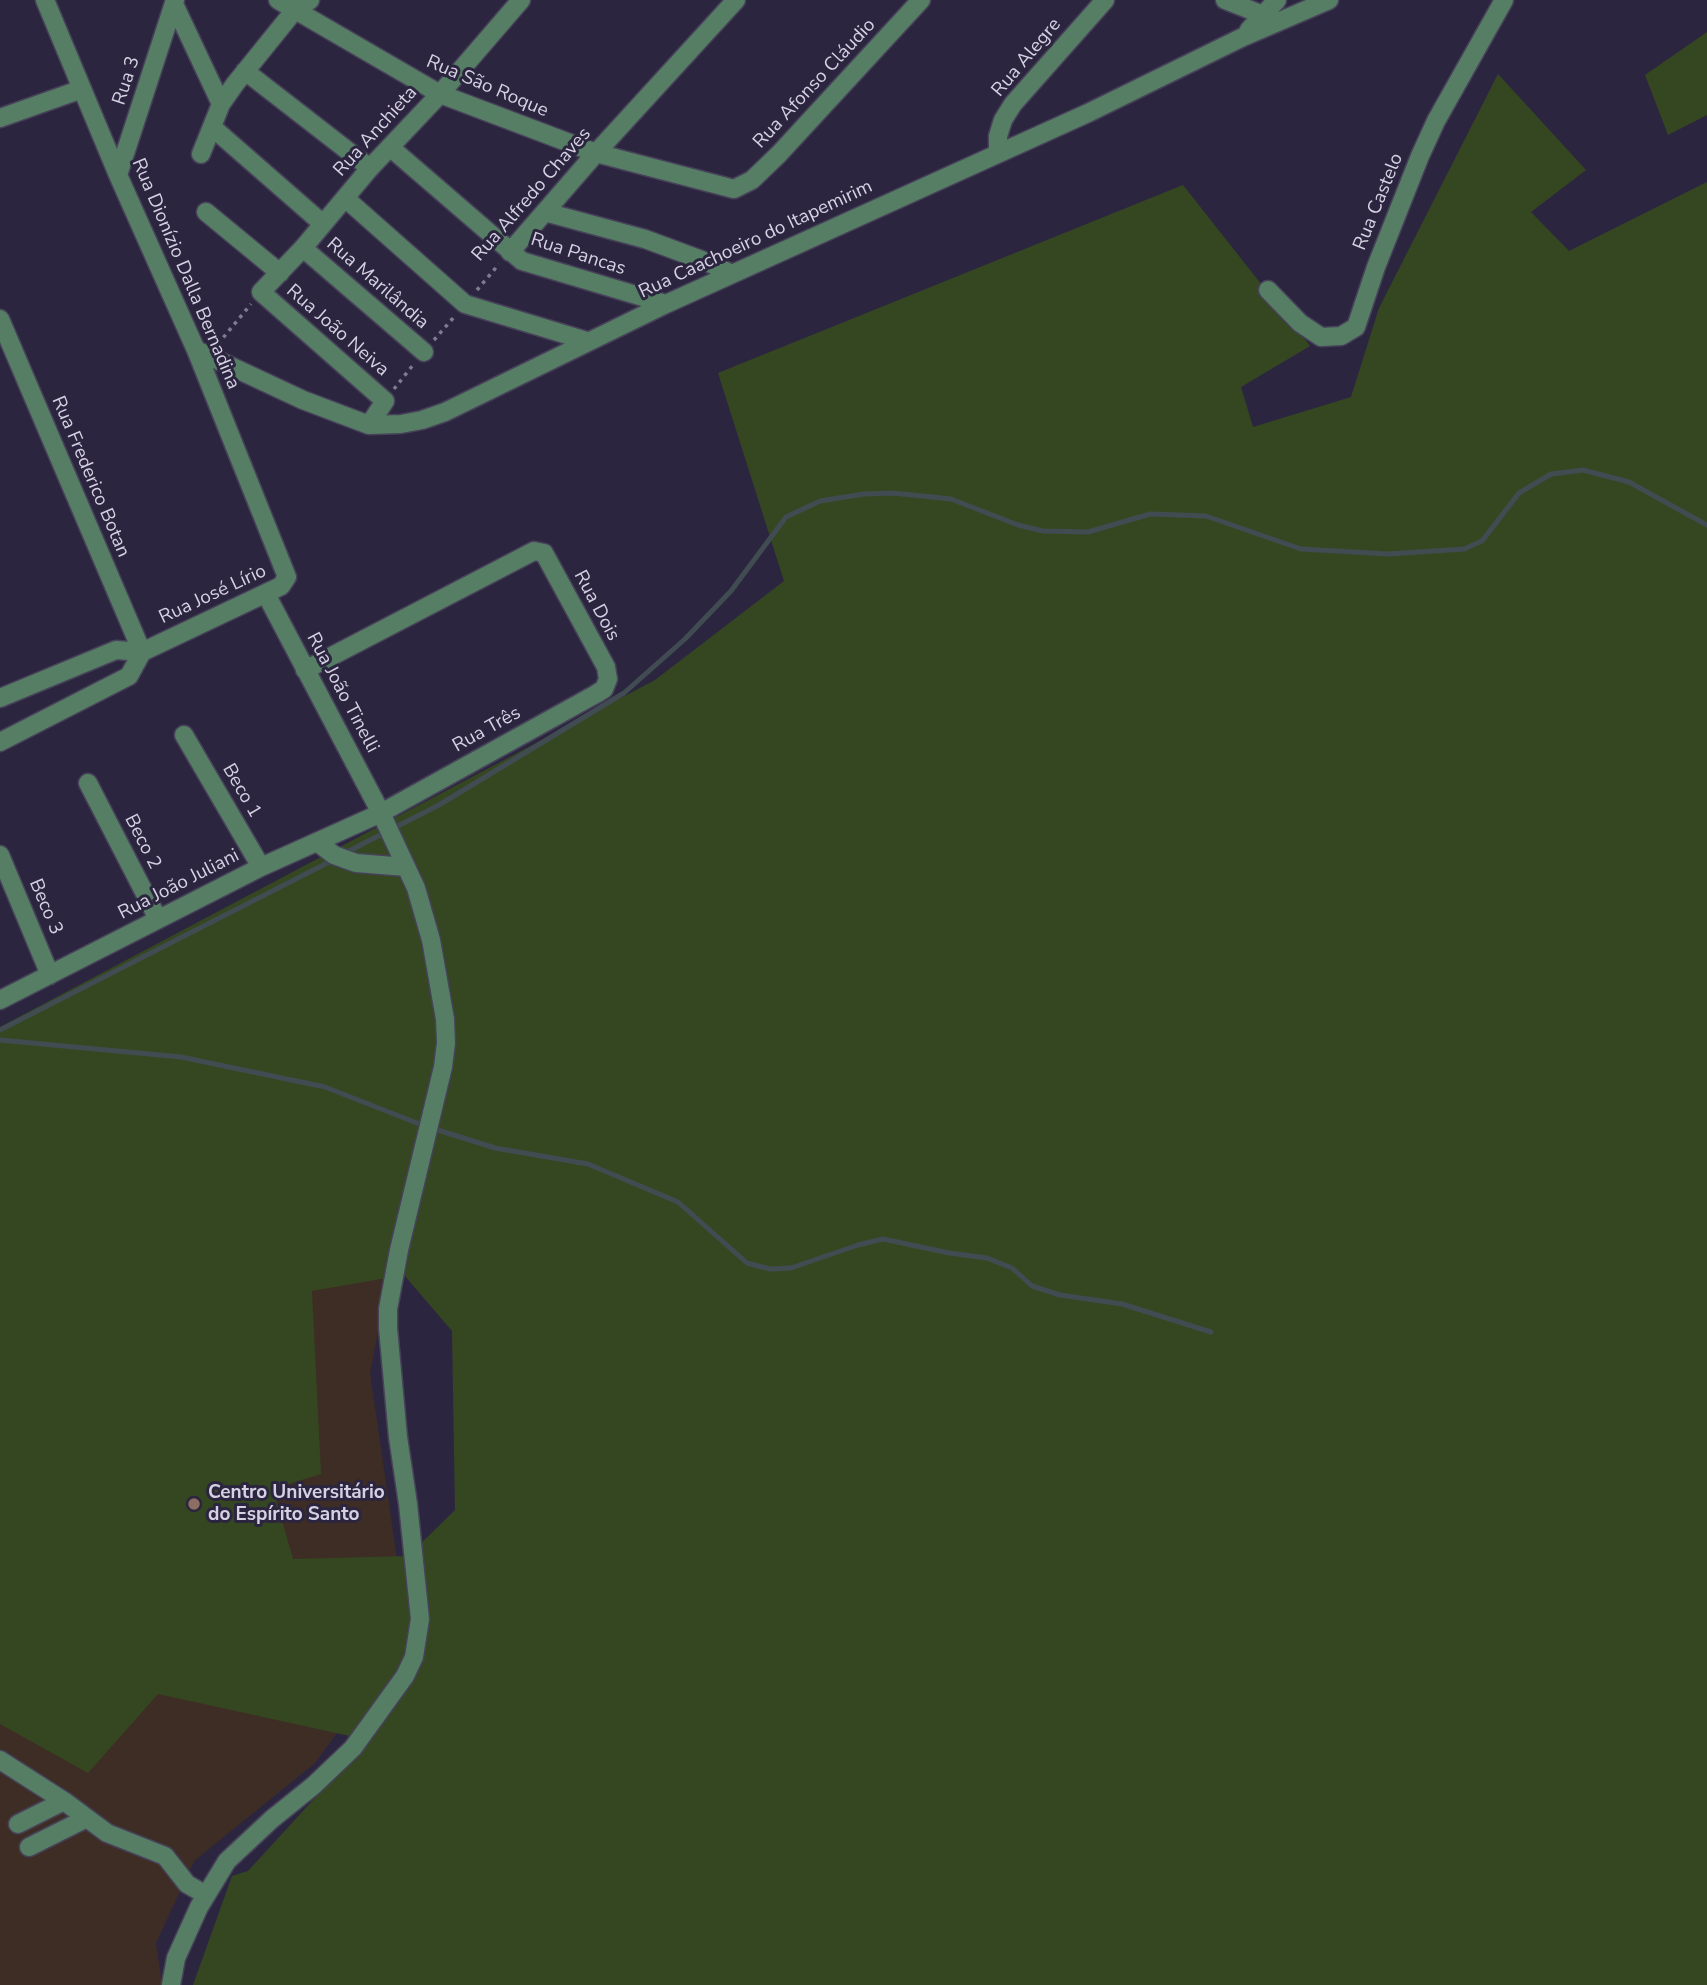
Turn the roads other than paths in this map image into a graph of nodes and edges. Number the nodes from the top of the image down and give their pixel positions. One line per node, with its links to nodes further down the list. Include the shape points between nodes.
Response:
1 (45, 0): 17 (street, Rua Dionízio Dalla Bernadina)
2 (278, 0): 13 (street, Rua São Roque)
3 (310, 0): 13 (street)
4 (521, 0): 18 (street, Rua Anchieta)
5 (736, 0): 24 (street, Rua Alfredo Chaves)
6 (920, 0): 28 (street, Rua Afonso Cláudio, via 779,154 752,180)
7 (1105, 0): 23 (street, Rua Alegre, via 1013,104 998,136)
8 (1225, 0): 14 (street)
9 (1278, 0): 14 (street)
10 (1329, 0): 15 (street, Rua Caachoeiro do Itapemirim)
11 (1504, 0): 37 (street, Rua Castelo, via 1425,144 1356,327 1341,337 1321,337)
12 (174, 2): 19 (street); 27 (street, Rua 3)
13 (294, 11): 16 (street); 18 (street, Rua São Roque)
14 (1263, 15): 15 (street)
15 (1242, 37): 23 (street, Rua Caachoeiro do Itapemirim)
16 (245, 71): 19 (street); 26 (street)
17 (82, 89): 20 (street); 27 (street, Rua Dionízio Dalla Bernadina)
18 (440, 94): 22 (street, Rua Anchieta); 24 (street, Rua São Roque)
19 (221, 104): 21 (street)
20 (0, 118)
21 (212, 127): 25 (street); 32 (street)
22 (391, 148): 26 (street, Rua Anchieta); 34 (street, Rua Pancas)
23 (998, 152): 36 (street, Rua Caachoeiro do Itapemirim)
24 (596, 153): 28 (street, Rua São Roque); 31 (street, Rua Alfredo Chaves)
25 (201, 154)
26 (370, 169): 29 (street, Rua Anchieta)
27 (118, 175): 43 (street, Rua Dionízio Dalla Bernadina)
28 (734, 189)
29 (345, 198): 32 (street, Rua Anchieta); 41 (street, via 465,304)
30 (206, 212): 35 (street)
31 (545, 212): 34 (street, Rua Alfredo Chaves); 36 (street, via 645,239)
32 (323, 224): 33 (street, Rua Anchieta)
33 (303, 248): 35 (street, Rua Anchieta); 42 (street, Rua Marilândia)
34 (510, 252): 39 (street, Rua Pancas, via 531,265)
35 (280, 273): 38 (street, Rua Anchieta)
36 (732, 274): 39 (street, Rua Caachoeiro do Itapemirim)
37 (1268, 290)
38 (261, 292): 44 (street, Rua João Neiva, via 385,401)
39 (666, 304): 41 (street, Rua Caachoeiro do Itapemirim)
40 (0, 319): 47 (street, Rua Frederico Botan)
41 (587, 341): 44 (street, Rua Caachoeiro do Itapemirim, via 445,412 401,424)
42 (424, 352)
43 (202, 354): 44 (street, Rua Caachoeiro do Itapemirim); 45 (street, Rua Dionízio Dalla Bernadina)
44 (369, 425)
45 (284, 566): 46 (street, Rua José Lírio, via 286,581)
46 (266, 594): 47 (street, Rua José Lírio); 48 (street, Rua João Tinelli)
47 (142, 652): 50 (street, Rua José Lírio, via 116,650); 52 (street, Rua José Lírio, via 129,676)
48 (306, 670): 49 (street, Rua Dois, via 534,551 544,553 606,667); 54 (street, Rua João Tinelli)
49 (608, 679): 54 (street, Rua Três, via 596,694)
50 (0, 698)
51 (184, 736): 57 (street, Beco 1)
52 (0, 742)
53 (88, 783): 59 (street, Beco 2)
54 (380, 813): 55 (street, Rua João Juliani); 58 (street, Rua João Tinelli)
55 (317, 842): 57 (street, Rua João Juliani); 58 (street, via 356,863)
56 (0, 856): 60 (street, Beco 3)
57 (261, 867): 59 (street, Rua João Juliani)
58 (406, 867): 67 (street, Rua João Tinelli, via 431,940 446,1043 388,1309 420,1619 417,1642 405,1676 353,1748 246,1841)
59 (158, 919): 60 (street, Rua João Juliani)
60 (50, 975): 61 (street, Rua João Juliani)
61 (0, 1000)
62 (0, 1760): 63 (street)
63 (64, 1801): 64 (street); 65 (street)
64 (87, 1818): 66 (street); 67 (street, via 107,1833 165,1856 187,1884)
65 (18, 1824)
66 (29, 1847)
67 (206, 1895): 68 (street, Rua João Tinelli, via 176,1958)
68 (171, 1985)

